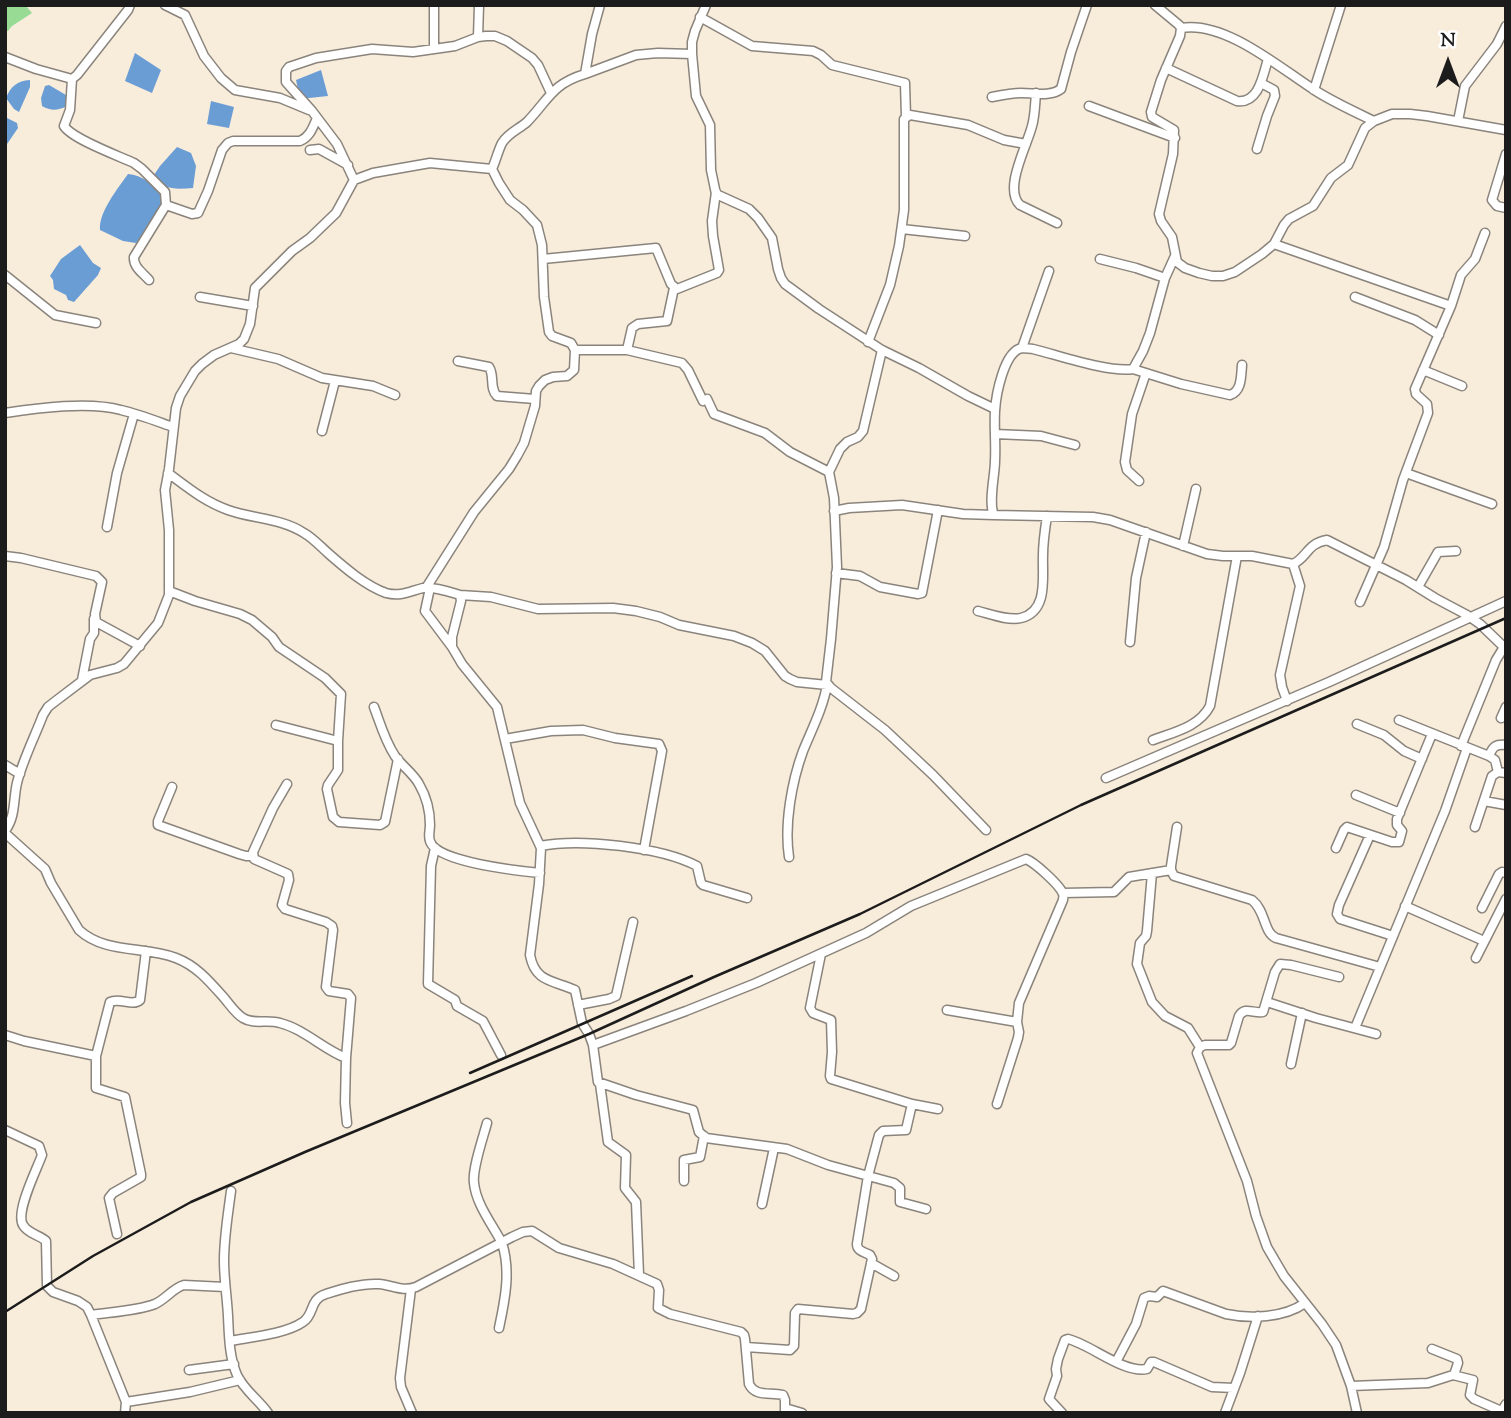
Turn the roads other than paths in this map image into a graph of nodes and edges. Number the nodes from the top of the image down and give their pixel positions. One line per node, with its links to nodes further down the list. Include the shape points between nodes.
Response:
1 (130, 5): 20 (street)
2 (165, 5): 27 (street, via 185,15 204,56 235,90 280,98)
3 (434, 5): 14 (street)
4 (479, 5): 13 (street)
5 (600, 5): 19 (street)
6 (706, 5): 10 (street)
7 (1087, 5): 24 (street, via 1061,89)
8 (1155, 5): 12 (street)
9 (1341, 5): 23 (street)
10 (700, 17): 15 (street); 28 (street, via 752,46 813,51 832,65 905,83)
11 (1506, 26): 30 (street, via 1467,82)
12 (1181, 28): 17 (street, via 1217,31); 18 (street)
13 (478, 37): 14 (street); 22 (street, via 507,41 532,58)
14 (434, 49): 27 (street, via 372,49 289,67 286,82)
15 (692, 54): 19 (street, via 636,55); 40 (street, via 695,96 710,125)
16 (5, 57): 20 (street)
17 (1268, 59): 21 (street); 23 (street)
18 (1166, 68): 21 (street, via 1243,102 1252,98); 32 (street, via 1151,112 1174,130)
19 (585, 74): 22 (street)
20 (72, 79): 41 (street, via 67,131 135,163 165,192)
21 (1261, 83): 34 (street, via 1274,90 1275,96)
22 (555, 89): 38 (street, via 529,120 506,138)
23 (1314, 90): 29 (street)
24 (1036, 93): 25 (street); 33 (street)
25 (992, 97)
26 (1089, 106): 32 (street)
27 (315, 115): 37 (street); 41 (street, via 309,135 300,141 228,144 198,213)
28 (906, 117): 33 (street, via 968,125); 44 (street)
29 (1374, 121): 30 (street, via 1410,114); 47 (street, via 1365,128 1348,165 1331,178 1313,206 1289,219)
30 (1458, 121): 31 (street)
31 (1506, 130)
32 (1175, 138): 48 (street, via 1159,214 1172,237)
33 (1026, 144): 43 (street, via 1014,180 1017,202)
34 (1257, 149)
35 (310, 150): 37 (street, via 319,149)
36 (1506, 154): 42 (street, via 1492,200)
37 (348, 165): 39 (street)
38 (492, 169): 39 (street, via 430,163); 49 (street, via 510,200 537,225)
39 (354, 180): 58 (street, via 336,213 258,285)
40 (716, 192): 55 (street, via 712,221 719,270); 62 (street, via 758,218 772,238 785,284)
41 (166, 205): 54 (street, via 135,257 136,266)
42 (1506, 208)
43 (1057, 223)
44 (902, 229): 46 (street); 62 (street, via 890,285)
45 (1485, 233): 59 (street, via 1475,259 1461,275)
46 (965, 236)
47 (1274, 244): 48 (street, via 1223,276 1185,268); 59 (street)
48 (1175, 256): 53 (street)
49 (543, 259): 55 (street, via 656,248); 65 (street, via 549,332)
50 (1100, 259): 53 (street)
51 (1049, 271): 64 (street)
52 (5, 275): 60 (street, via 55,315)
53 (1165, 278): 70 (street, via 1150,333)
54 (149, 280)
55 (678, 288): 66 (street, via 667,321 632,328)
56 (1355, 297): 61 (street, via 1415,320)
57 (200, 298): 58 (street)
58 (253, 306): 63 (street, via 244,340)
59 (1451, 306): 61 (street)
60 (96, 323)
61 (1439, 335): 71 (street)
62 (869, 342): 67 (street)
63 (231, 348): 73 (street, via 278,359); 80 (street, via 195,371 180,396)
64 (1022, 348): 70 (street, via 1103,367); 77 (street, via 1005,367)
65 (575, 350): 66 (street); 76 (street, via 574,370 545,380)
66 (627, 350): 84 (street, via 682,363 714,414 765,433)
67 (883, 350): 77 (street); 84 (street, via 863,431 840,449)
68 (458, 361): 76 (street, via 489,367 497,396)
69 (1242, 365): 72 (street, via 1239,387 1230,395)
70 (1133, 369): 72 (street)
71 (1423, 370): 74 (street); 85 (street, via 1415,389 1428,413)
72 (1146, 373): 87 (street, via 1132,414 1125,462)
73 (335, 381): 75 (street, via 373,386); 81 (street)
74 (1462, 386)
75 (395, 395)
76 (536, 399): 104 (street, via 517,456 474,512)
77 (995, 409): 82 (street)
78 (5, 413): 79 (street, via 85,407)
79 (134, 414): 80 (street); 94 (street)
80 (173, 427): 86 (street)
81 (322, 431)
82 (995, 434): 83 (street, via 1041,436); 92 (street)
83 (1075, 445)
84 (829, 472): 91 (street)
85 (1406, 472): 89 (street); 101 (street)
86 (168, 473): 104 (street, via 227,509 291,525 384,592 406,594); 105 (street)
87 (1139, 481)
88 (1196, 489): 96 (street)
89 (1492, 504)
90 (938, 510): 91 (street, via 902,505); 92 (street); 102 (street, via 922,593 888,589 860,576)
91 (834, 511): 102 (street)
92 (995, 515): 93 (street)
93 (1047, 516): 95 (street, via 1093,516); 109 (street, via 1040,601 1023,618)
94 (107, 527)
95 (1146, 532): 96 (street); 112 (street)
96 (1183, 546): 99 (street)
97 (1456, 551): 103 (street, via 1438,552)
98 (5, 556): 111 (street, via 96,576 102,582)
99 (1237, 556): 100 (street); 127 (street, via 1210,706 1192,725)
100 (1293, 564): 101 (street, via 1312,545 1327,540); 118 (street, via 1300,586 1280,675)
101 (1376, 566): 103 (street); 108 (street)
102 (836, 573): 117 (street)
103 (1418, 587): 110 (street)
104 (428, 588): 106 (street); 114 (street, via 425,611)
105 (169, 591): 113 (street, via 158,623); 128 (street, via 252,620 279,647 325,678 341,694)
106 (460, 596): 114 (street); 117 (street, via 491,597 538,609 636,611 734,636 765,651 790,680)
107 (1506, 601): 110 (street)
108 (1360, 602)
109 (978, 611)
110 (1470, 617): 115 (street); 118 (street)
111 (94, 619): 113 (street); 116 (street)
112 (1130, 642)
113 (140, 646): 116 (street, via 117,668)
114 (453, 647): 126 (street, via 497,708)
115 (1505, 648): 130 (street, via 1496,660)
116 (82, 681): 136 (street, via 48,707)
117 (827, 685): 146 (street, via 890,735); 154 (street, via 793,782)
118 (1287, 701): 137 (street)
119 (374, 706): 132 (street)
120 (1506, 707): 121 (street)
121 (1501, 718)
122 (1399, 720): 125 (street)
123 (1357, 724): 133 (street)
124 (276, 725): 128 (street)
125 (1432, 734): 130 (street); 133 (street)
126 (511, 737): 149 (street, via 520,803); 152 (street, via 583,730 659,744 662,751)
127 (1153, 740)
128 (338, 741): 132 (street, via 338,770 327,789 333,817 339,822 385,822)
129 (1506, 745): 131 (street, via 1495,746)
130 (1464, 747): 131 (street); 162 (street, via 1445,811)
131 (1489, 756): 135 (street)
132 (398, 759): 150 (street, via 425,796 429,841)
133 (1422, 759): 143 (street)
134 (5, 765): 136 (street)
135 (1502, 773): 141 (street, via 1492,776)
136 (20, 774): 147 (street)
137 (1106, 778)
138 (287, 783): 153 (street)
139 (172, 787): 153 (street, via 158,825)
140 (1356, 795): 143 (street)
141 (1484, 801): 142 (street); 145 (street)
142 (1506, 805)
143 (1400, 813): 148 (street, via 1399,842)
144 (1177, 827): 155 (street)
145 (1475, 827)
146 (986, 830)
147 (5, 832): 167 (street, via 45,869 84,935)
148 (1370, 835): 151 (street, via 1345,828); 165 (street, via 1336,914)
149 (544, 845): 152 (street, via 571,842); 156 (street)
150 (435, 848): 156 (street, via 486,867); 182 (street, via 428,984 483,1021)
151 (1336, 848)
152 (644, 850): 160 (street, via 693,864 703,885)
153 (252, 856): 184 (street, via 288,874 285,909 332,926 326,987 351,998)
154 (789, 857)
155 (1171, 870): 157 (street); 170 (street, via 1179,878 1252,900 1260,908 1270,936)
156 (540, 873): 173 (street, via 532,966 540,976 575,990)
157 (1152, 873): 159 (street, via 1129,877 1114,892); 181 (street, via 1147,931 1137,964 1152,1002 1165,1016 1188,1028)
158 (1506, 873): 163 (street, via 1499,874)
159 (1063, 893): 168 (street, via 1033,862 1022,859 911,906); 176 (street, via 1019,1003)
160 (747, 898)
161 (1506, 899): 166 (street)
162 (1405, 906): 165 (street); 166 (street)
163 (1482, 908)
164 (633, 922): 173 (street, via 616,996)
165 (1393, 936): 170 (street)
166 (1484, 942): 169 (street)
167 (146, 951): 183 (street, via 140,1000 110,1002); 184 (street, via 174,957 202,973 246,1020 283,1023)
168 (821, 954): 180 (street); 187 (street, via 810,1008 831,1020 831,1079)
169 (1476, 958)
170 (1380, 967): 177 (street)
171 (1339, 977): 172 (street, via 1280,964)
172 (1267, 1002): 175 (street); 181 (street, via 1263,1012 1241,1012 1229,1045)
173 (578, 1004): 180 (street)
174 (947, 1010): 176 (street)
175 (1302, 1013): 177 (street); 185 (street)
176 (1017, 1022): 188 (street, via 1018,1038)
177 (1355, 1028): 178 (street)
178 (1376, 1034)
179 (5, 1035): 183 (street)
180 (593, 1045): 186 (street)
181 (1200, 1047): 207 (street, via 1198,1059 1247,1181 1266,1247)
182 (500, 1055)
183 (96, 1056): 200 (street, via 96,1088 125,1097 141,1174 109,1198)
184 (346, 1058): 190 (street)
185 (1291, 1064)
186 (600, 1084): 193 (street, via 693,1110); 203 (street, via 608,1142 626,1155 625,1188 636,1202)
187 (912, 1104): 189 (street); 195 (street, via 906,1130 879,1135)
188 (997, 1104)
189 (938, 1110)
190 (347, 1123)
191 (486, 1123): 201 (street, via 474,1183)
192 (5, 1130): 208 (street, via 42,1151 21,1220 28,1231 46,1241 47,1286 78,1301)
193 (704, 1136): 194 (street); 196 (street, via 701,1157 684,1160)
194 (774, 1147): 195 (street); 198 (street)
195 (868, 1176): 199 (street, via 898,1185 900,1202); 202 (street, via 857,1248 872,1257)
196 (684, 1181)
197 (231, 1191): 205 (street)
198 (762, 1204)
199 (926, 1209)
200 (117, 1234)
201 (502, 1243): 203 (street, via 533,1231 559,1248); 206 (street); 210 (street, via 507,1278)
202 (871, 1263): 204 (street); 212 (street, via 858,1313 798,1310 792,1349)
203 (639, 1275): 212 (street, via 657,1284 660,1310 736,1329 744,1335)
204 (894, 1276)
205 (225, 1287): 208 (street, via 179,1286 148,1306); 211 (street)
206 (411, 1289): 211 (street, via 376,1284 323,1295 298,1325); 226 (street, via 400,1378)
207 (1305, 1303): 209 (street, via 1290,1311); 219 (street, via 1336,1345)
208 (92, 1315): 221 (street)
209 (1258, 1316): 214 (street, via 1226,1314 1165,1291 1157,1297 1146,1296); 220 (street)
210 (499, 1328)
211 (230, 1341): 215 (street)
212 (746, 1347): 223 (street, via 752,1389 781,1394)
213 (1432, 1349): 217 (street, via 1457,1359)
214 (1116, 1362): 220 (street, via 1145,1370 1154,1362 1212,1387); 228 (street, via 1065,1340 1049,1398)
215 (234, 1364): 216 (street); 218 (street)
216 (189, 1370)
217 (1454, 1375): 219 (street, via 1428,1383); 222 (street, via 1473,1380 1470,1395 1474,1399 1499,1410)
218 (240, 1380): 221 (street); 225 (street)
219 (1351, 1386): 230 (street)
220 (1234, 1388): 229 (street)
221 (126, 1402): 224 (street)
222 (1506, 1404)
223 (785, 1411): 227 (street)
224 (125, 1413)
225 (268, 1413)
226 (412, 1413)
227 (802, 1413)
228 (1062, 1413)
229 (1225, 1413)
230 (1357, 1413)

